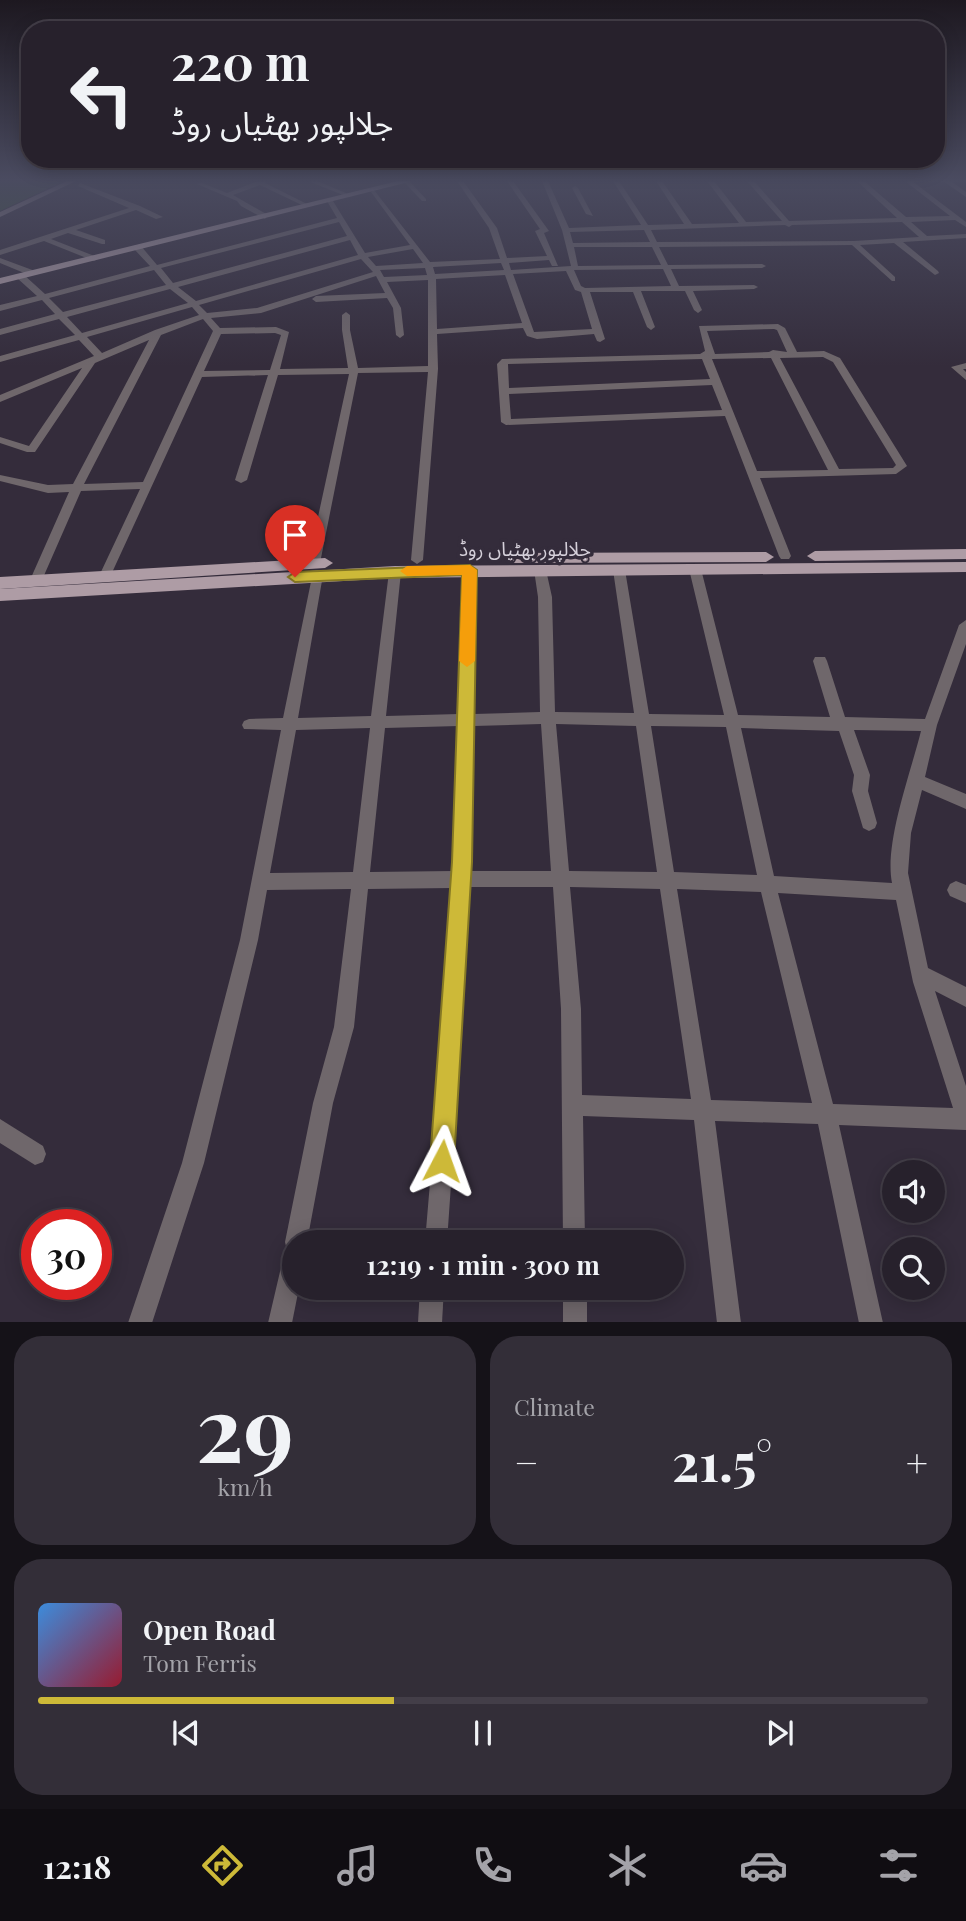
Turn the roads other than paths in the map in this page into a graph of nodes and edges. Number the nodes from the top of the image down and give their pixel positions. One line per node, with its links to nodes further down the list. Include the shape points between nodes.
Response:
1 (30, 243): 18 (street)
2 (54, 243): 21 (street)
3 (160, 243): 16 (main road)
4 (249, 243): 26 (street)
5 (331, 243): 38 (street)
6 (355, 243): 19 (street)
7 (410, 243): 15 (street)
8 (498, 243): 17 (street)
9 (545, 243): 20 (street)
10 (854, 243): 11 (street); 14 (street); 36 (street)
11 (861, 243)
12 (899, 243): 32 (street)
13 (569, 245): 14 (street); 28 (street)
14 (654, 245): 27 (street)
15 (413, 247): 19 (street); 24 (street)
16 (138, 248): 21 (main road); 26 (street)
17 (501, 250): 23 (street); 24 (street)
18 (0, 253)
19 (363, 256): 33 (street); 47 (street)
20 (552, 258): 23 (street); 29 (street)
21 (94, 259): 31 (main road)
22 (0, 260): 31 (street)
23 (504, 260): 24 (street); 30 (street)
24 (427, 264): 33 (street); 35 (street)
25 (762, 266): 27 (street)
26 (154, 267): 38 (street); 45 (street)
27 (666, 267): 28 (street); 40 (street)
28 (572, 268): 29 (street); 43 (street, via 578,288)
29 (557, 269): 30 (street)
30 (508, 271): 35 (street); 53 (street)
31 (32, 273): 34 (main road)
32 (935, 273)
33 (378, 274): 35 (street); 44 (street); 46 (street)
34 (20, 276): 37 (main road); 45 (street)
35 (432, 277): 58 (street)
36 (892, 279)
37 (0, 281)
38 (171, 285): 47 (street); 50 (street)
39 (754, 287): 41 (street)
40 (676, 288): 41 (street); 42 (street)
41 (688, 288): 49 (street)
42 (636, 289): 43 (street); 54 (street)
43 (585, 290): 53 (street, via 599,336 537,336 530,334)
44 (388, 295): 46 (street); 59 (street, via 397,308)
45 (44, 297): 48 (street); 50 (street)
46 (293, 302): 52 (street, via 258,312)
47 (193, 303): 52 (street); 60 (street)
48 (0, 308)
49 (698, 310)
50 (61, 315): 56 (street); 60 (street)
51 (346, 315): 68 (street)
52 (203, 316): 55 (street); 57 (street)
53 (527, 325): 58 (street)
54 (651, 327)
55 (218, 331): 69 (street, via 276,330 286,334); 70 (street)
56 (0, 332)
57 (158, 332): 64 (street); 82 (street)
58 (433, 332): 67 (street)
59 (400, 335)
60 (80, 336): 64 (street); 65 (street)
61 (708, 354): 62 (street); 63 (street, via 702,328 775,326 781,328); 72 (street); 73 (street, via 505,361)
62 (774, 354): 63 (street); 77 (street)
63 (793, 354): 77 (street, via 824,354 837,360 902,466 896,471)
64 (96, 357): 74 (street); 76 (street, via 31,450)
65 (0, 359)
66 (966, 366): 71 (street, via 956,367)
67 (433, 369): 68 (street); 85 (street)
68 (354, 372): 69 (street); 87 (street)
69 (274, 373): 70 (street); 80 (street)
70 (197, 374): 81 (street)
71 (966, 376)
72 (717, 382): 73 (street); 75 (street)
73 (504, 391): 75 (street, via 504,420 511,423)
74 (0, 399)
75 (729, 413): 78 (street)
76 (0, 440)
77 (835, 472): 78 (street)
78 (754, 475): 84 (street)
79 (0, 478): 82 (street, via 48,489)
80 (241, 480)
81 (148, 485): 82 (street); 93 (street)
82 (77, 487): 94 (street)
83 (966, 554): 84 (main road, جلالپور بھٹیاں روڈ)
84 (785, 556): 85 (main road, جلالپور بھٹیاں روڈ)
85 (417, 560): 87 (main road, جلالپور بھٹیاں روڈ)
86 (966, 567): 88 (main road, جلالپور بھٹیاں روڈ)
87 (315, 569): 92 (main road, جلالپور بھٹیاں روڈ); 93 (main road, جلالپور بھٹیاں روڈ); 96 (main road, جلالپور بھٹیاں روڈ); 105 (street)
88 (695, 569): 91 (main road, جلالپور بھٹیاں روڈ); 103 (street)
89 (470, 570): 90 (main road, جلالپور بھٹیاں روڈ); 92 (main road, جلالپور بھٹیاں روڈ); 100 (street)
90 (540, 570): 91 (main road, جلالپور بھٹیاں روڈ); 99 (street, via 545,597)
91 (619, 570): 101 (street)
92 (395, 572): 102 (street)
93 (106, 575): 94 (main road, جلالپور بھٹیاں روڈ)
94 (36, 580): 95 (main road, جلالپور بھٹیاں روڈ)
95 (0, 583)
96 (0, 595)
97 (966, 625): 107 (street)
98 (820, 661): 106 (street)
99 (548, 718): 100 (street); 101 (street); 111 (street)
100 (466, 720): 102 (street); 112 (street)
101 (644, 720): 103 (street); 114 (street)
102 (378, 722): 105 (street); 113 (street)
103 (733, 722): 106 (street); 116 (street)
104 (249, 724): 105 (street)
105 (288, 724): 115 (street)
106 (842, 725): 107 (street); 110 (street, via 862,775 860,791)
107 (930, 725): 108 (street)
108 (916, 780): 109 (street); 117 (street, via 903,833 898,873)
109 (966, 802)
110 (869, 823)
111 (561, 877): 112 (street); 114 (street); 120 (street, via 571,1009)
112 (461, 879): 113 (street); 127 (street)
113 (360, 880): 115 (street); 126 (street, via 344,1027 323,1103)
114 (669, 880): 116 (street); 121 (street)
115 (259, 882): 132 (street, via 249,940 193,1163)
116 (767, 883): 117 (street); 122 (street)
117 (901, 892): 118 (street)
118 (920, 974): 119 (street); 123 (street)
119 (966, 997)
120 (572, 1105): 121 (street); 128 (street)
121 (703, 1110): 122 (street); 136 (street)
122 (825, 1114): 123 (street); 137 (street)
123 (966, 1118)
124 (0, 1130): 125 (street)
125 (35, 1154)
126 (298, 1230)
127 (437, 1230)
128 (574, 1230)
129 (285, 1300): 133 (street)
130 (431, 1300): 134 (street)
131 (575, 1300): 135 (street)
132 (140, 1322)
133 (280, 1322)
134 (430, 1322)
135 (575, 1322)
136 (729, 1322)
137 (871, 1322)

